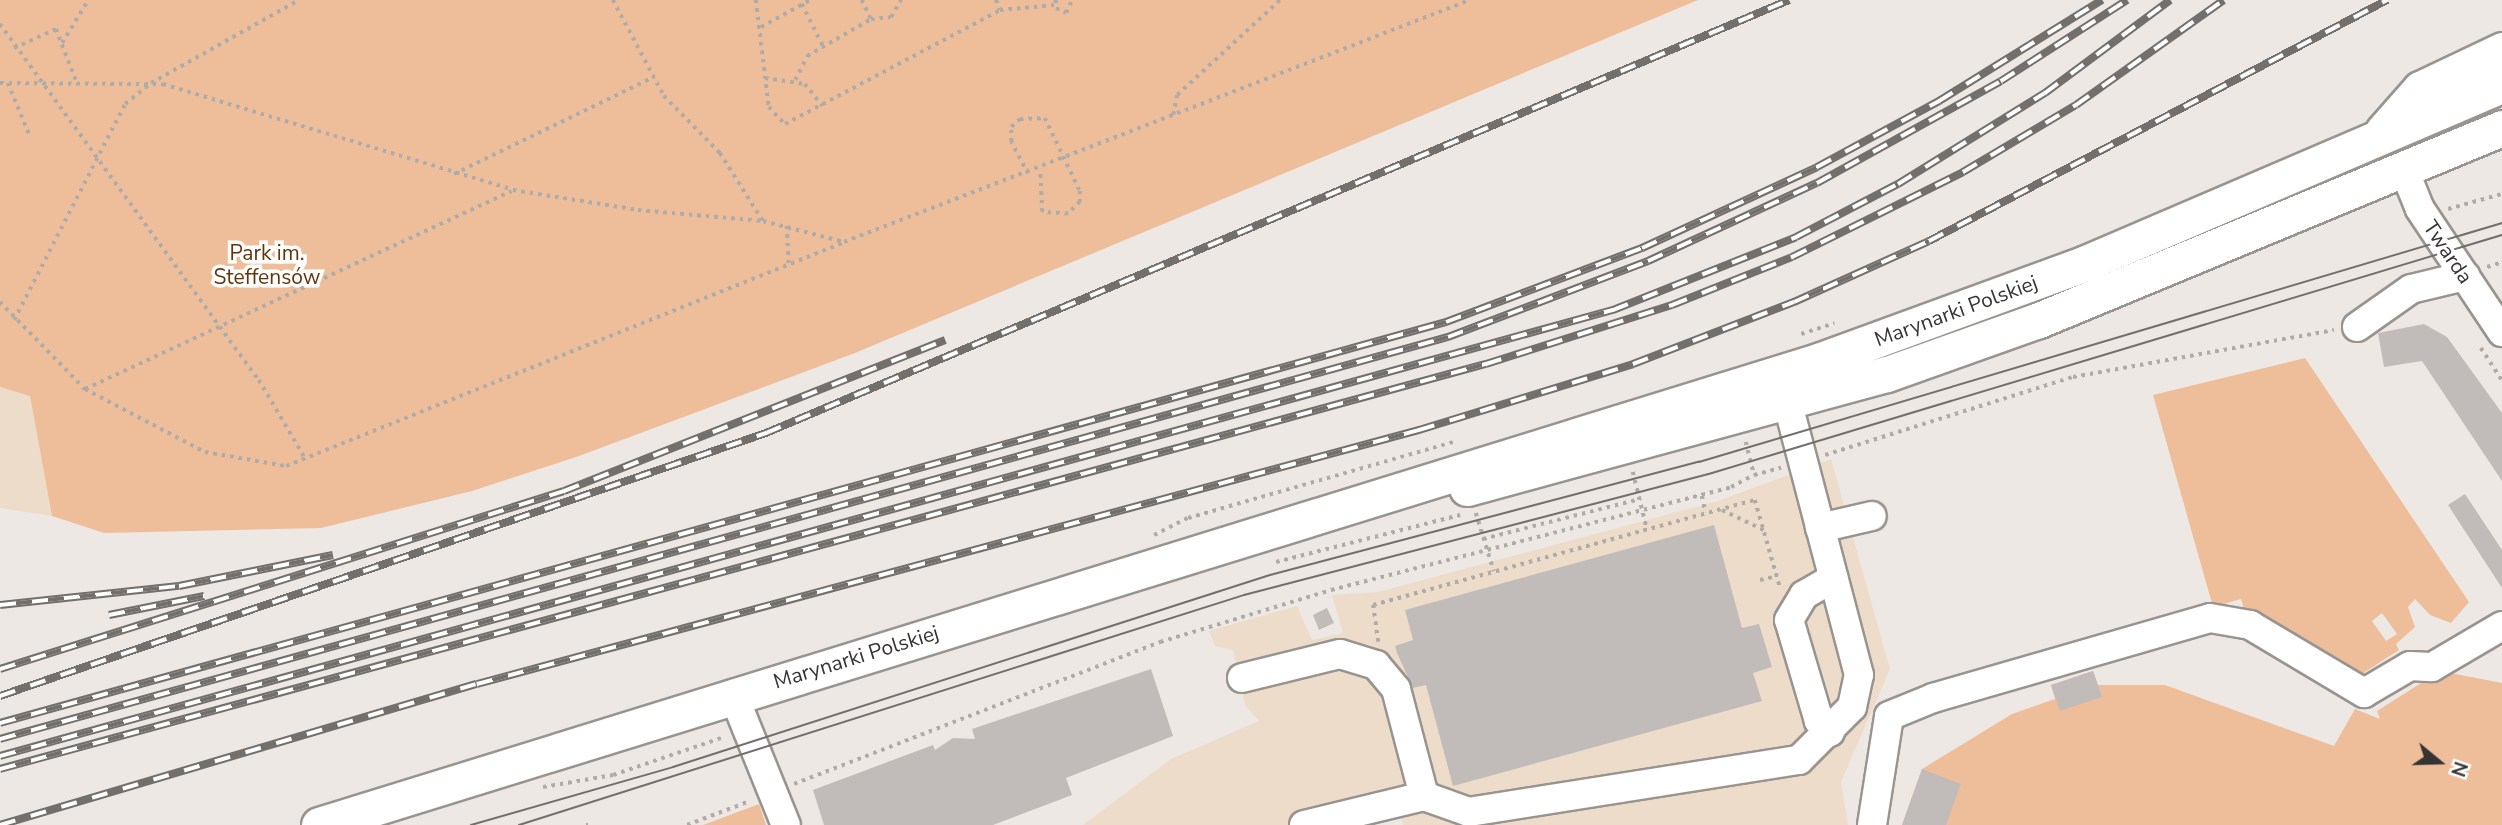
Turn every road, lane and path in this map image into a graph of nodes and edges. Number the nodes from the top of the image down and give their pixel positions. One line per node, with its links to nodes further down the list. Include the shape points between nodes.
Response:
1 (88, 0): 18 (path)
2 (299, 0): 29 (path)
3 (613, 0): 22 (path)
4 (756, 0): 17 (path)
5 (810, 0): 13 (path)
6 (862, 0): 15 (path)
7 (901, 0): 15 (path, via 891,17)
8 (996, 0): 14 (path)
9 (1072, 0): 12 (path, via 1066,13)
10 (1280, 0): 32 (path, via 1177,95)
11 (1470, 0): 32 (path)
12 (1055, 2): 14 (path)
13 (802, 4): 17 (path); 19 (path)
14 (1000, 10): 31 (path)
15 (871, 19): 19 (path)
16 (0, 24): 20 (path)
17 (761, 27): 23 (path)
18 (62, 43): 20 (path, via 56,29); 28 (path)
19 (822, 46): 24 (path, via 807,56)
20 (14, 48): 25 (path)
21 (2502, 50): 35 (main road, via 2420,89)
22 (654, 78): 40 (path); 43 (path, via 720,153)
23 (765, 78): 24 (path); 31 (path, via 769,107 785,124)
24 (795, 80): 31 (path)
25 (41, 81): 26 (path); 28 (path); 36 (path)
26 (7, 82): 27 (path); 34 (path)
27 (0, 83)
28 (77, 83): 29 (path)
29 (151, 83): 36 (path, via 125,104); 40 (path)
30 (2502, 85): 35 (main road, Marynarki Polskiej)
31 (823, 106)
32 (1173, 115): 37 (path)
33 (2502, 128): 38 (main road, Marynarki Polskiej)
34 (30, 136)
35 (2374, 140): 55 (main road, Marynarki Polskiej)
36 (99, 162): 49 (path); 51 (path)
37 (1062, 162): 39 (path); 39 (path, via 1080,191 1080,202 1068,214 1042,212); 41 (path, via 1045,118 1020,119 1011,127 1012,142)
38 (2403, 167): 47 (street, Twarda, via 2420,209); 55 (main road, Marynarki Polskiej, via 2039,320)
39 (1040, 169): 41 (path)
40 (453, 174): 42 (path)
41 (1028, 174): 45 (path)
42 (513, 190): 43 (path, via 638,210); 51 (path)
43 (763, 221): 44 (path)
44 (787, 226): 45 (path); 46 (path)
45 (844, 242): 46 (path)
46 (789, 267): 59 (path)
47 (2465, 276): 52 (street, via 2411,289); 53 (street, Twarda)
48 (0, 302): 49 (path)
49 (14, 320): 56 (path)
50 (1840, 321): 54 (path)
51 (215, 325): 56 (path); 59 (path, via 259,380)
52 (2357, 327): 60 (path, via 2073,377)
53 (2502, 332)
54 (1789, 339)
55 (1784, 388): 57 (main road, Marynarki Polskiej); 60 (street); 63 (main road, Marynarki Polskiej)
56 (85, 389): 59 (path, via 205,452 251,464 286,466)
57 (1740, 418): 62 (path); 63 (main road, Marynarki Polskiej, via 1461,489)
58 (1462, 439): 74 (path, via 1188,518)
59 (305, 458)
60 (1804, 462): 62 (path); 71 (street)
61 (1632, 468): 65 (path)
62 (1754, 475): 64 (path)
63 (1394, 492): 85 (main road, Marynarki Polskiej)
64 (1702, 496): 68 (path); 69 (path)
65 (1640, 499): 68 (path); 75 (path, via 1483,539)
66 (1721, 509): 69 (path); 73 (path); 73 (path, via 1755,500)
67 (1475, 511): 76 (path)
68 (1643, 511): 72 (path); 75 (path)
69 (1706, 513): 72 (path)
70 (1872, 516): 71 (street)
71 (1821, 528): 79 (street)
72 (1647, 530): 77 (path)
73 (1764, 530): 78 (path)
74 (1145, 540)
75 (1488, 552): 77 (path); 87 (path, via 1160,642)
76 (1276, 562)
77 (1494, 571): 83 (path, via 1373,605)
78 (1777, 576): 80 (path); 81 (path)
79 (1834, 578): 86 (street, via 1860,690); 86 (street, via 1804,595 1789,620 1819,721)
80 (1760, 580)
81 (1780, 587)
82 (2502, 626): 93 (street, via 2432,667 2410,666 2364,694 2250,625 2210,618 1933,698 1889,716)
83 (1381, 636)
84 (1242, 678): 88 (street, via 1327,655 1376,665 1396,689)
85 (733, 694): 87 (street); 89 (main road, Marynarki Polskiej)
86 (1830, 732): 88 (street, via 1809,754 1777,766 1469,812)
87 (773, 792): 90 (path); 91 (street)
88 (1423, 796): 92 (street)
89 (319, 825)
90 (687, 825)
91 (786, 825)
92 (1304, 825)
93 (1872, 825)

